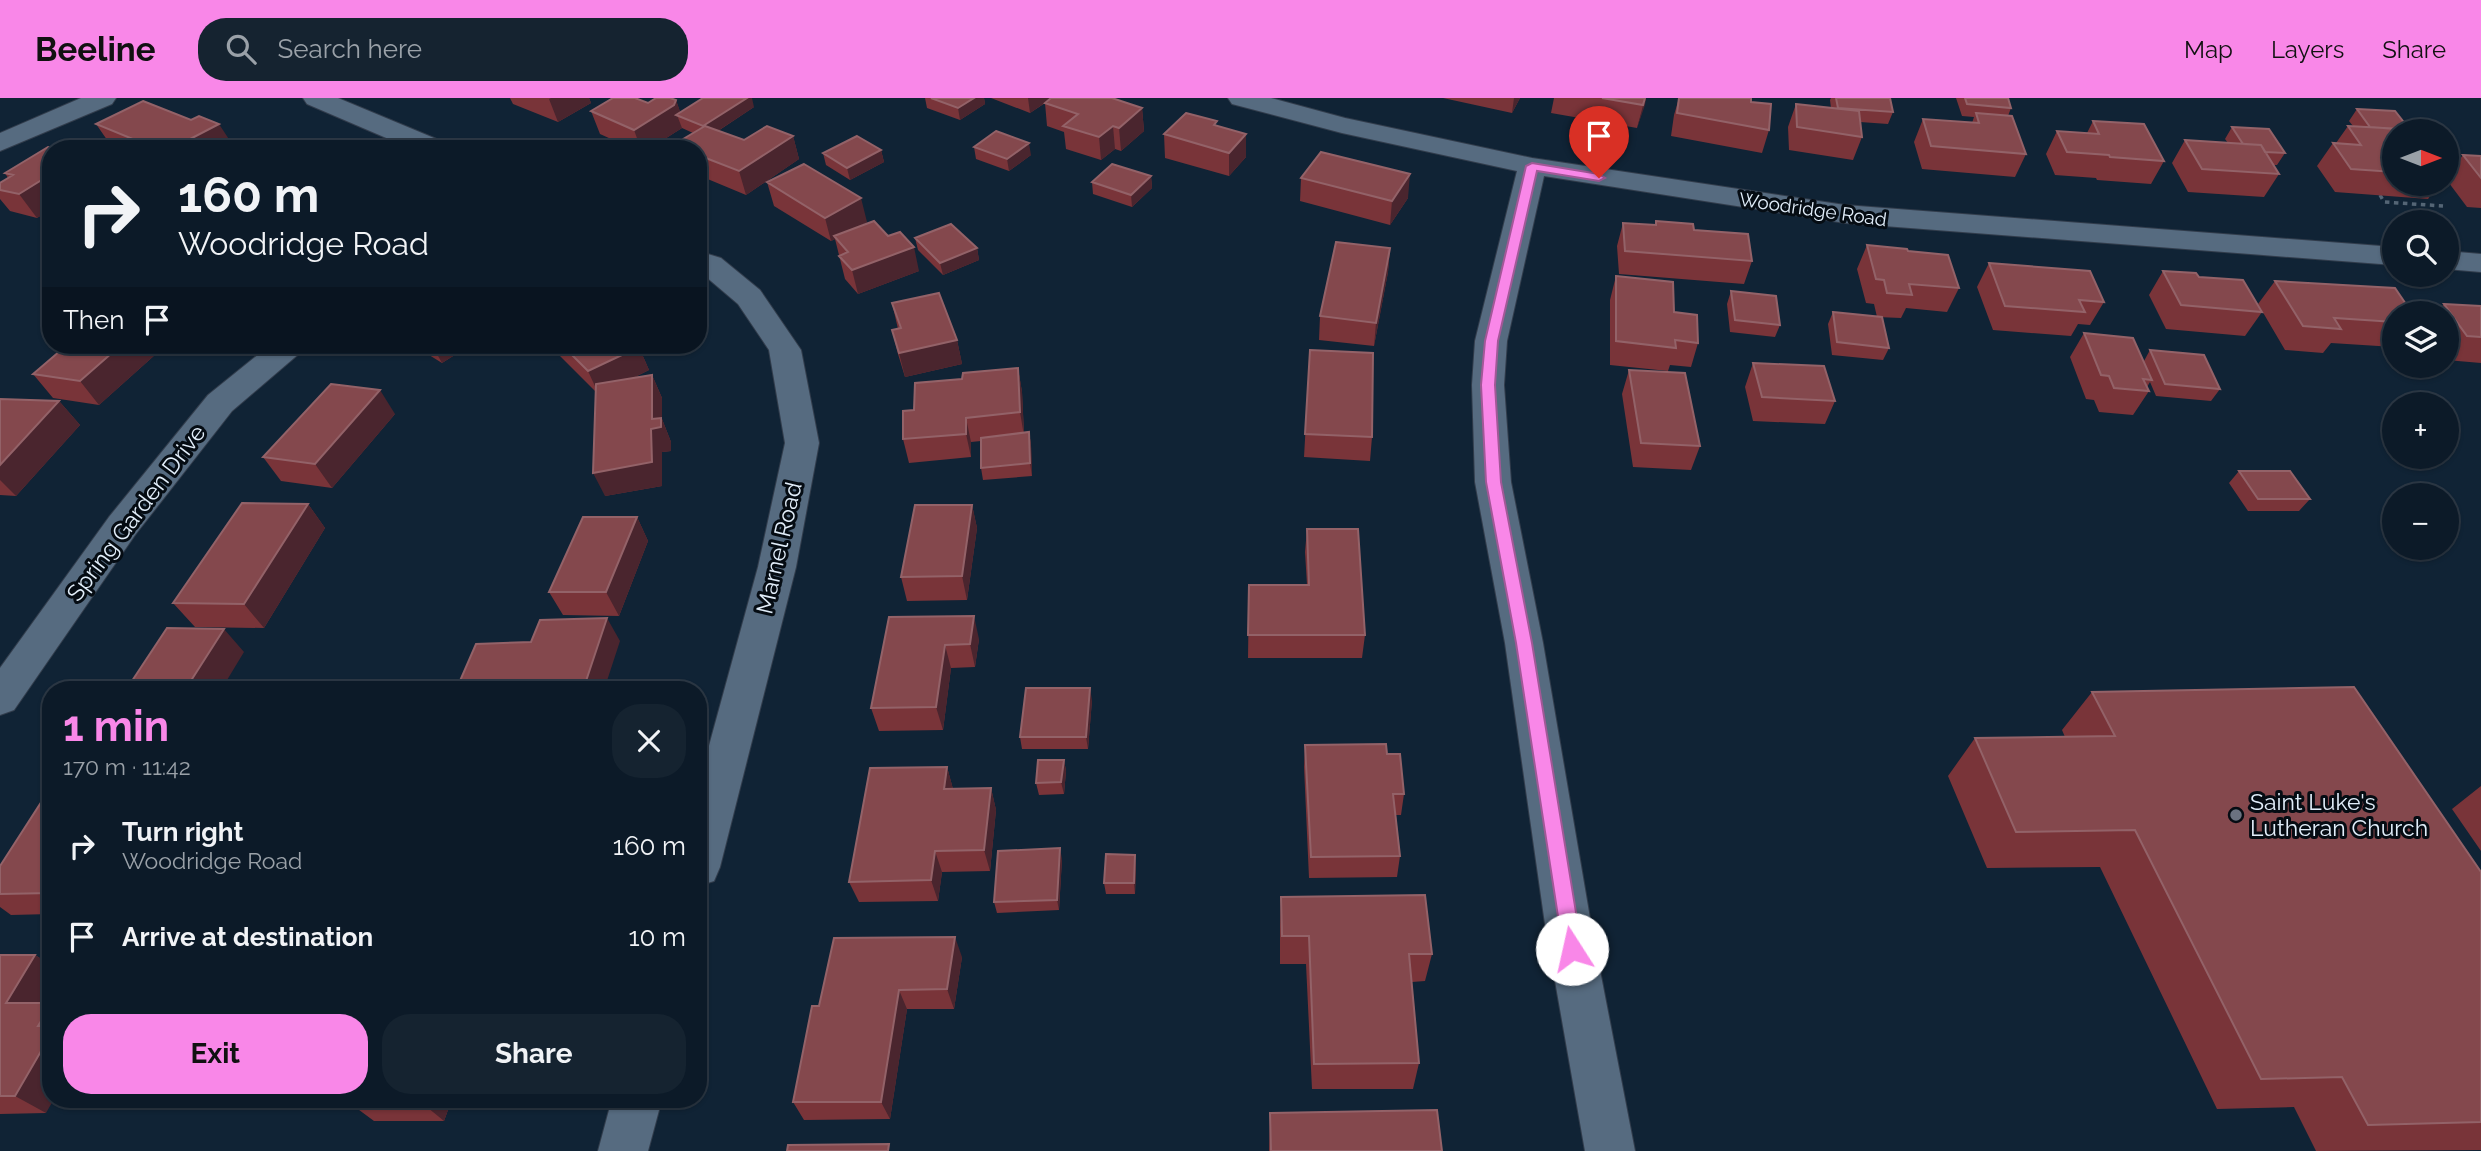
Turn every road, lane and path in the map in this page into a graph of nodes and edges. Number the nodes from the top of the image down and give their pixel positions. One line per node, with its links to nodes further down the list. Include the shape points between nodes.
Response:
1 (103, 98): 5 (street)
2 (316, 98): 4 (street)
3 (1241, 98): 6 (street, Woodridge Road)
4 (415, 140)
5 (0, 143)
6 (1532, 166): 9 (street, Woodridge Road, via 1643,186 1900,220); 18 (street, via 1491,341 1488,385 1493,482 1524,643 1567,924)
7 (2379, 195): 8 (path, via 2384,202)
8 (2443, 206)
9 (2382, 255)
10 (2459, 261): 12 (street)
11 (707, 263): 15 (street, Marnel Road, via 748,297 785,350 802,443 777,567)
12 (2481, 263)
13 (279, 354): 14 (street, Spring Garden Drive, via 220,403 122,526)
14 (0, 699)
15 (707, 833)
16 (635, 1108): 17 (street)
17 (623, 1151)
18 (1611, 1151)

